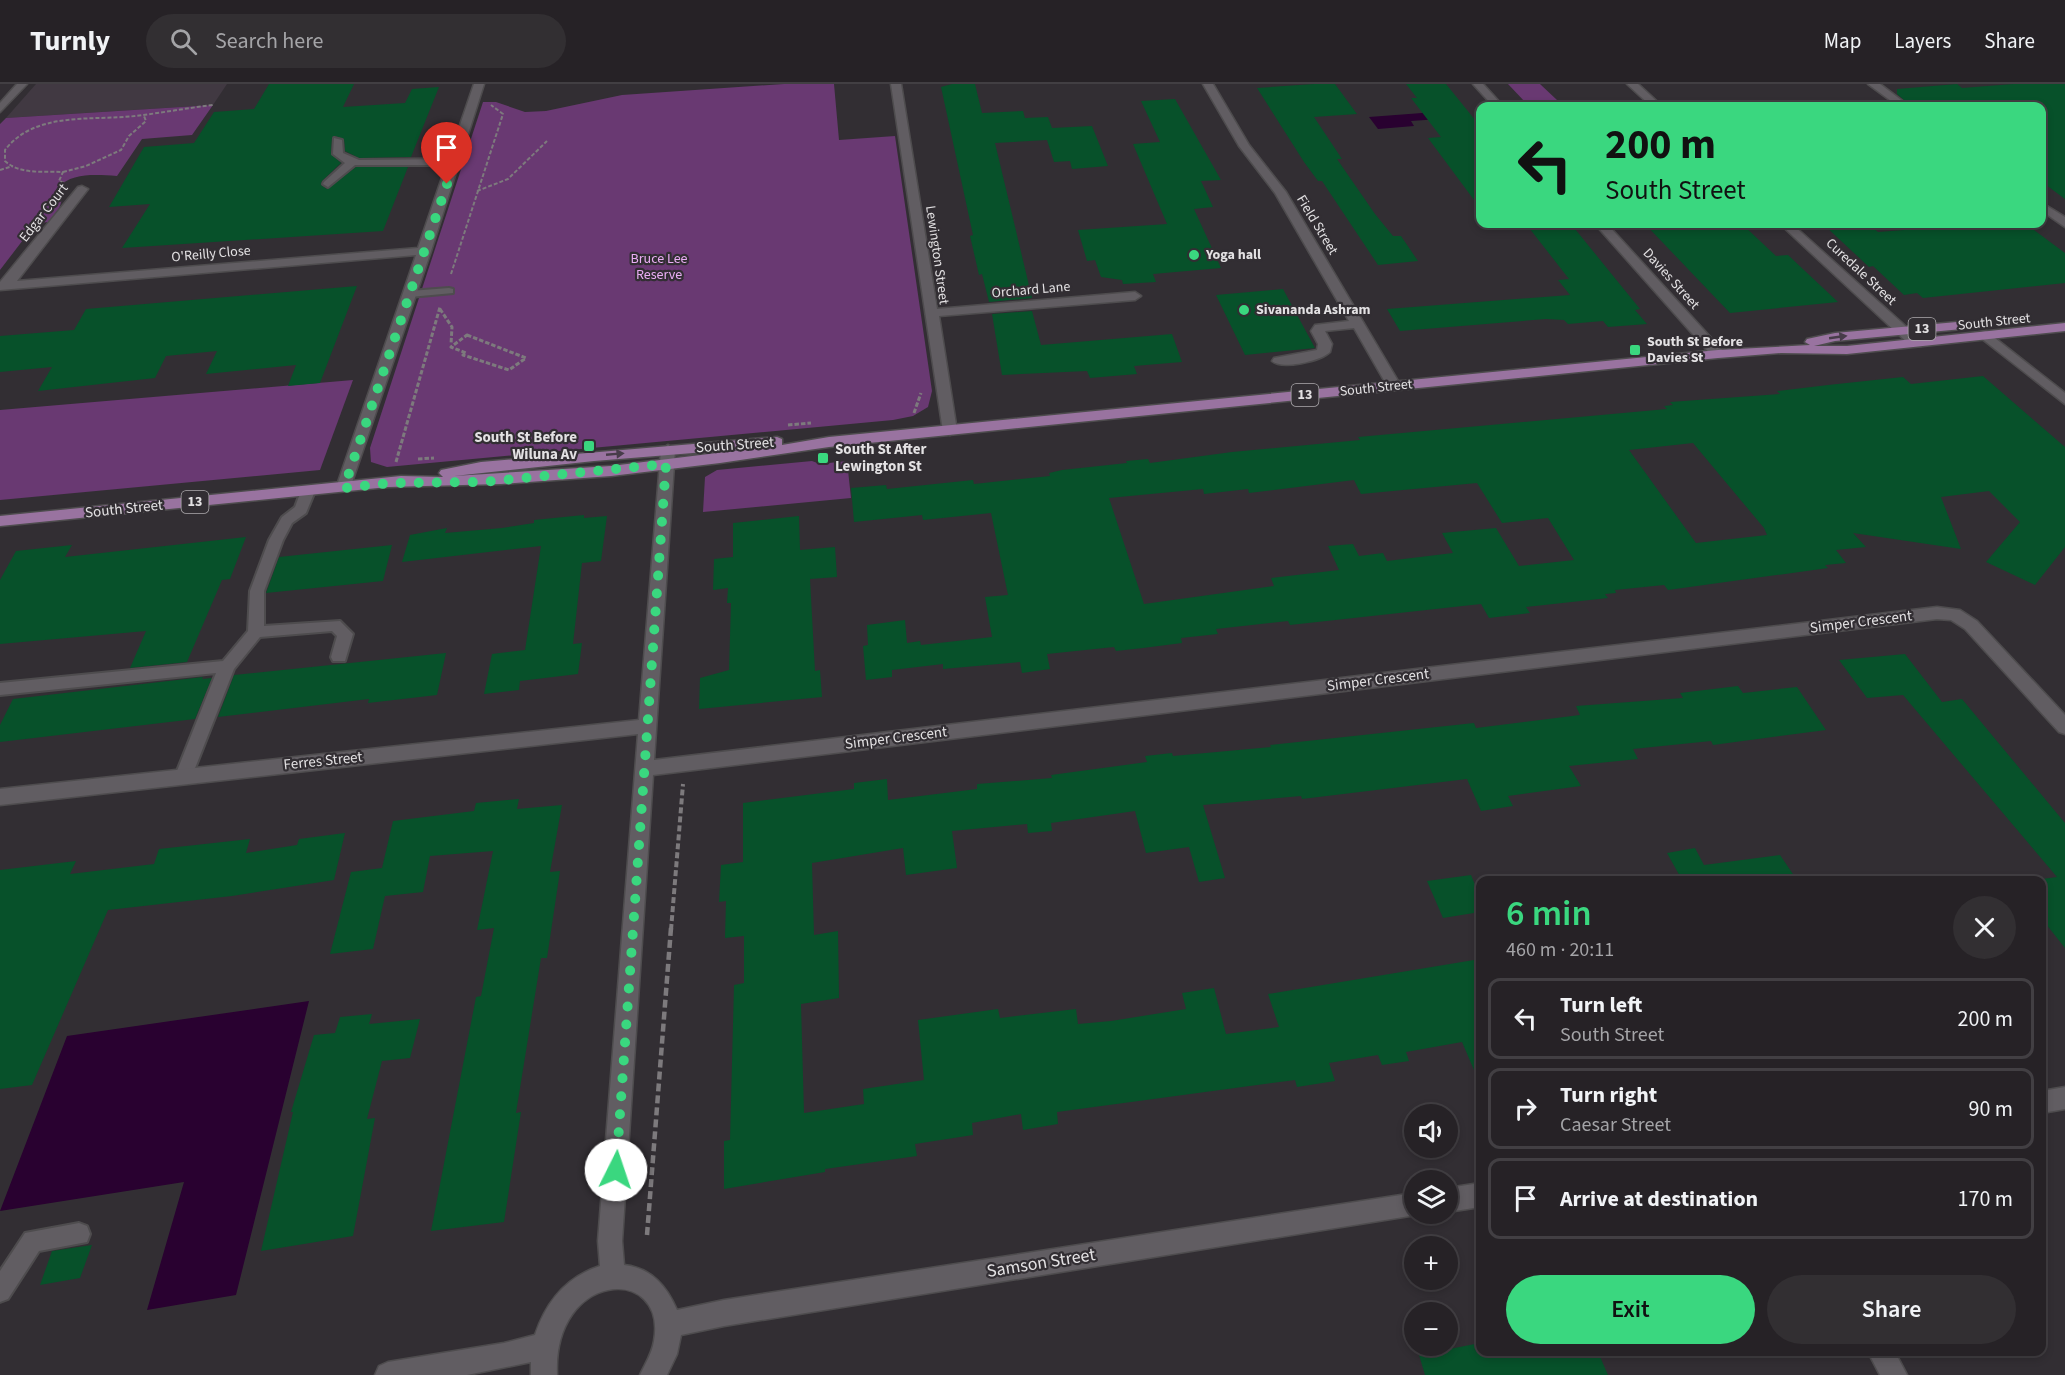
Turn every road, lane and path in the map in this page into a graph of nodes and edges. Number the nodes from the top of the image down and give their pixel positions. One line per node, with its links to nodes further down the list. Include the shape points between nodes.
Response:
1 (22, 84): 13 (street)
2 (479, 84): 18 (street)
3 (896, 84): 35 (street, Lewington Street)
4 (1208, 84): 37 (street, Field Street, via 1244,146 1280,192)
5 (1478, 84): 9 (street)
6 (1632, 84): 10 (street)
7 (1873, 84): 11 (street)
8 (486, 102): 24 (path, via 503,114)
9 (1494, 102)
10 (1652, 102)
11 (1898, 102)
12 (213, 105): 14 (path)
13 (0, 109)
14 (144, 116): 19 (path, via 72,119 40,126 13,139 4,150 4,157); 21 (path, via 146,121 129,136 121,150)
15 (337, 140): 17 (lane, via 338,154)
16 (547, 141): 24 (path, via 512,177)
17 (353, 162): 18 (lane); 22 (lane)
18 (454, 162): 29 (street)
19 (13, 166): 20 (path); 21 (path)
20 (0, 170)
21 (63, 172): 23 (path, via 59,181)
22 (328, 184)
23 (82, 189): 30 (street, Edgar Court)
24 (477, 191): 31 (path)
25 (2046, 209): 26 (street)
26 (2065, 223)
27 (1605, 228): 44 (street, Davies Street)
28 (1790, 228): 39 (street, Curedale Street)
29 (425, 251): 30 (street, O'Reilly Close); 32 (street)
30 (3, 285)
31 (447, 291): 32 (lane); 34 (path)
32 (410, 294): 57 (street)
33 (1135, 296): 35 (street, Orchard Lane)
34 (440, 309): 42 (path, via 452,327); 56 (path, via 394,462)
35 (930, 313): 52 (street, Lewington Street)
36 (2065, 315): 39 (main road, South Street / 13)
37 (1358, 324): 45 (street, via 1320,328 1323,352 1313,357); 46 (street, Field Street)
38 (2065, 327): 40 (main road, South Street / 13)
39 (1903, 331): 41 (street, Curedale Street); 43 (main road, South Street / 13, one-way to 39, via 1835,337)
40 (1986, 335): 41 (main road, South Street / 13); 48 (street)
41 (1916, 343): 43 (main road, South Street / 13, via 1847,350)
42 (451, 345): 42 (path, via 467,334 526,358 509,370 462,355 466,353)
43 (1780, 349): 44 (main road, South Street / 13)
44 (1718, 354): 46 (main road, South Street / 13)
45 (1279, 360)
46 (1394, 386): 52 (main road, South Street / 13)
47 (923, 387): 49 (path, via 915,413)
48 (2065, 400)
49 (904, 414)
50 (814, 423): 51 (path)
51 (780, 426)
52 (950, 431): 53 (main road, South Street / 13, via 829,442 758,454)
53 (667, 457): 57 (main road, South Street / 13, via 483,482); 64 (street)
54 (436, 458): 55 (path)
55 (415, 460)
56 (404, 461)
57 (344, 488): 58 (main road, South Street / 13)
58 (308, 491): 59 (main road, South Street / 13); 60 (lane, via 301,510 287,520 276,540 257,591)
59 (0, 521)
60 (256, 632): 61 (lane, via 335,625 345,634); 62 (lane)
61 (339, 657)
62 (227, 666): 63 (lane); 67 (lane)
63 (0, 689)
64 (647, 726): 66 (street); 67 (street, Ferres Street)
65 (2065, 727): 66 (street, Simper Crescent, via 1971,625 1954,614 1937,613)
66 (645, 768): 77 (street, via 610,1241)
67 (184, 777): 69 (street, Ferres Street)
68 (682, 784): 76 (path)
69 (0, 796)
70 (2065, 1098): 71 (street)
71 (2046, 1101)
72 (1476, 1196): 73 (street)
73 (1458, 1198)
74 (1404, 1207): 79 (street, Samson Street)
75 (78, 1234): 78 (lane, via 33,1241)
76 (647, 1235)
77 (613, 1276): 79 (street, via 634,1278 651,1287 663,1303); 80 (street, via 590,1283 569,1299 553,1320)
78 (0, 1291)
79 (668, 1325): 85 (street, via 664,1353)
80 (543, 1346): 82 (street); 84 (street)
81 (1883, 1356): 86 (street)
82 (452, 1369): 83 (street)
83 (388, 1375)
84 (544, 1375)
85 (653, 1375)
86 (1894, 1375)

